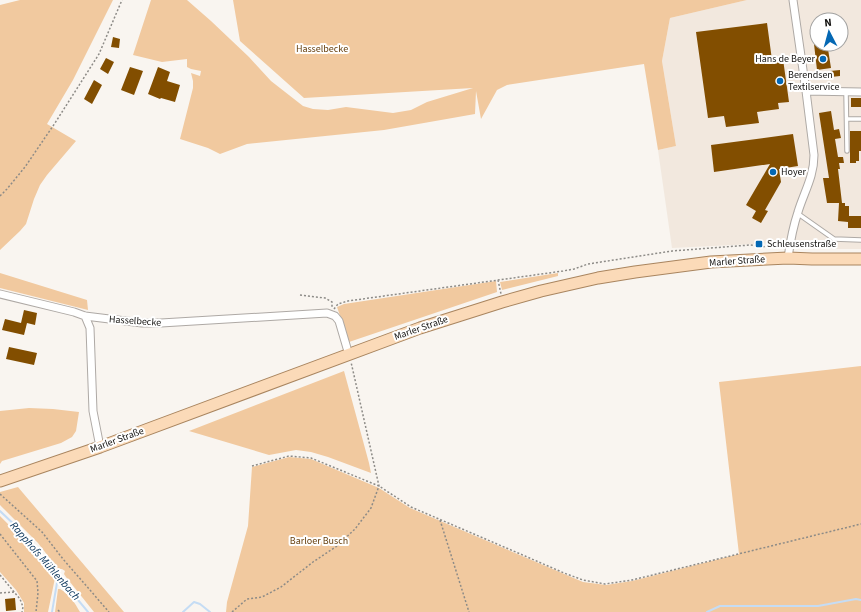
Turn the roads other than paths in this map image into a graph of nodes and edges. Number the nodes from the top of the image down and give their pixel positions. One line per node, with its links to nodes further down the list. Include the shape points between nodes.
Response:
1 (793, 0): 2 (street)
2 (806, 91): 3 (street); 8 (street, via 814,162)
3 (846, 92): 4 (street); 5 (lane)
4 (861, 92)
5 (846, 118): 6 (lane); 7 (lane)
6 (861, 119)
7 (847, 151)
8 (797, 213): 9 (lane, via 834,239); 10 (street)
9 (861, 240)
10 (788, 258): 11 (main road, Marler Straße); 14 (main road, Marler Straße, via 711,262 578,282 502,302)
11 (861, 259)
12 (0, 294): 13 (street, Hasselbecke)
13 (85, 316): 14 (street, Hasselbecke, via 152,324 332,314 339,321); 15 (street, via 90,328 93,411)
14 (349, 354): 15 (main road, Marler Straße)
15 (100, 447): 16 (main road, Marler Straße)
16 (0, 480)

